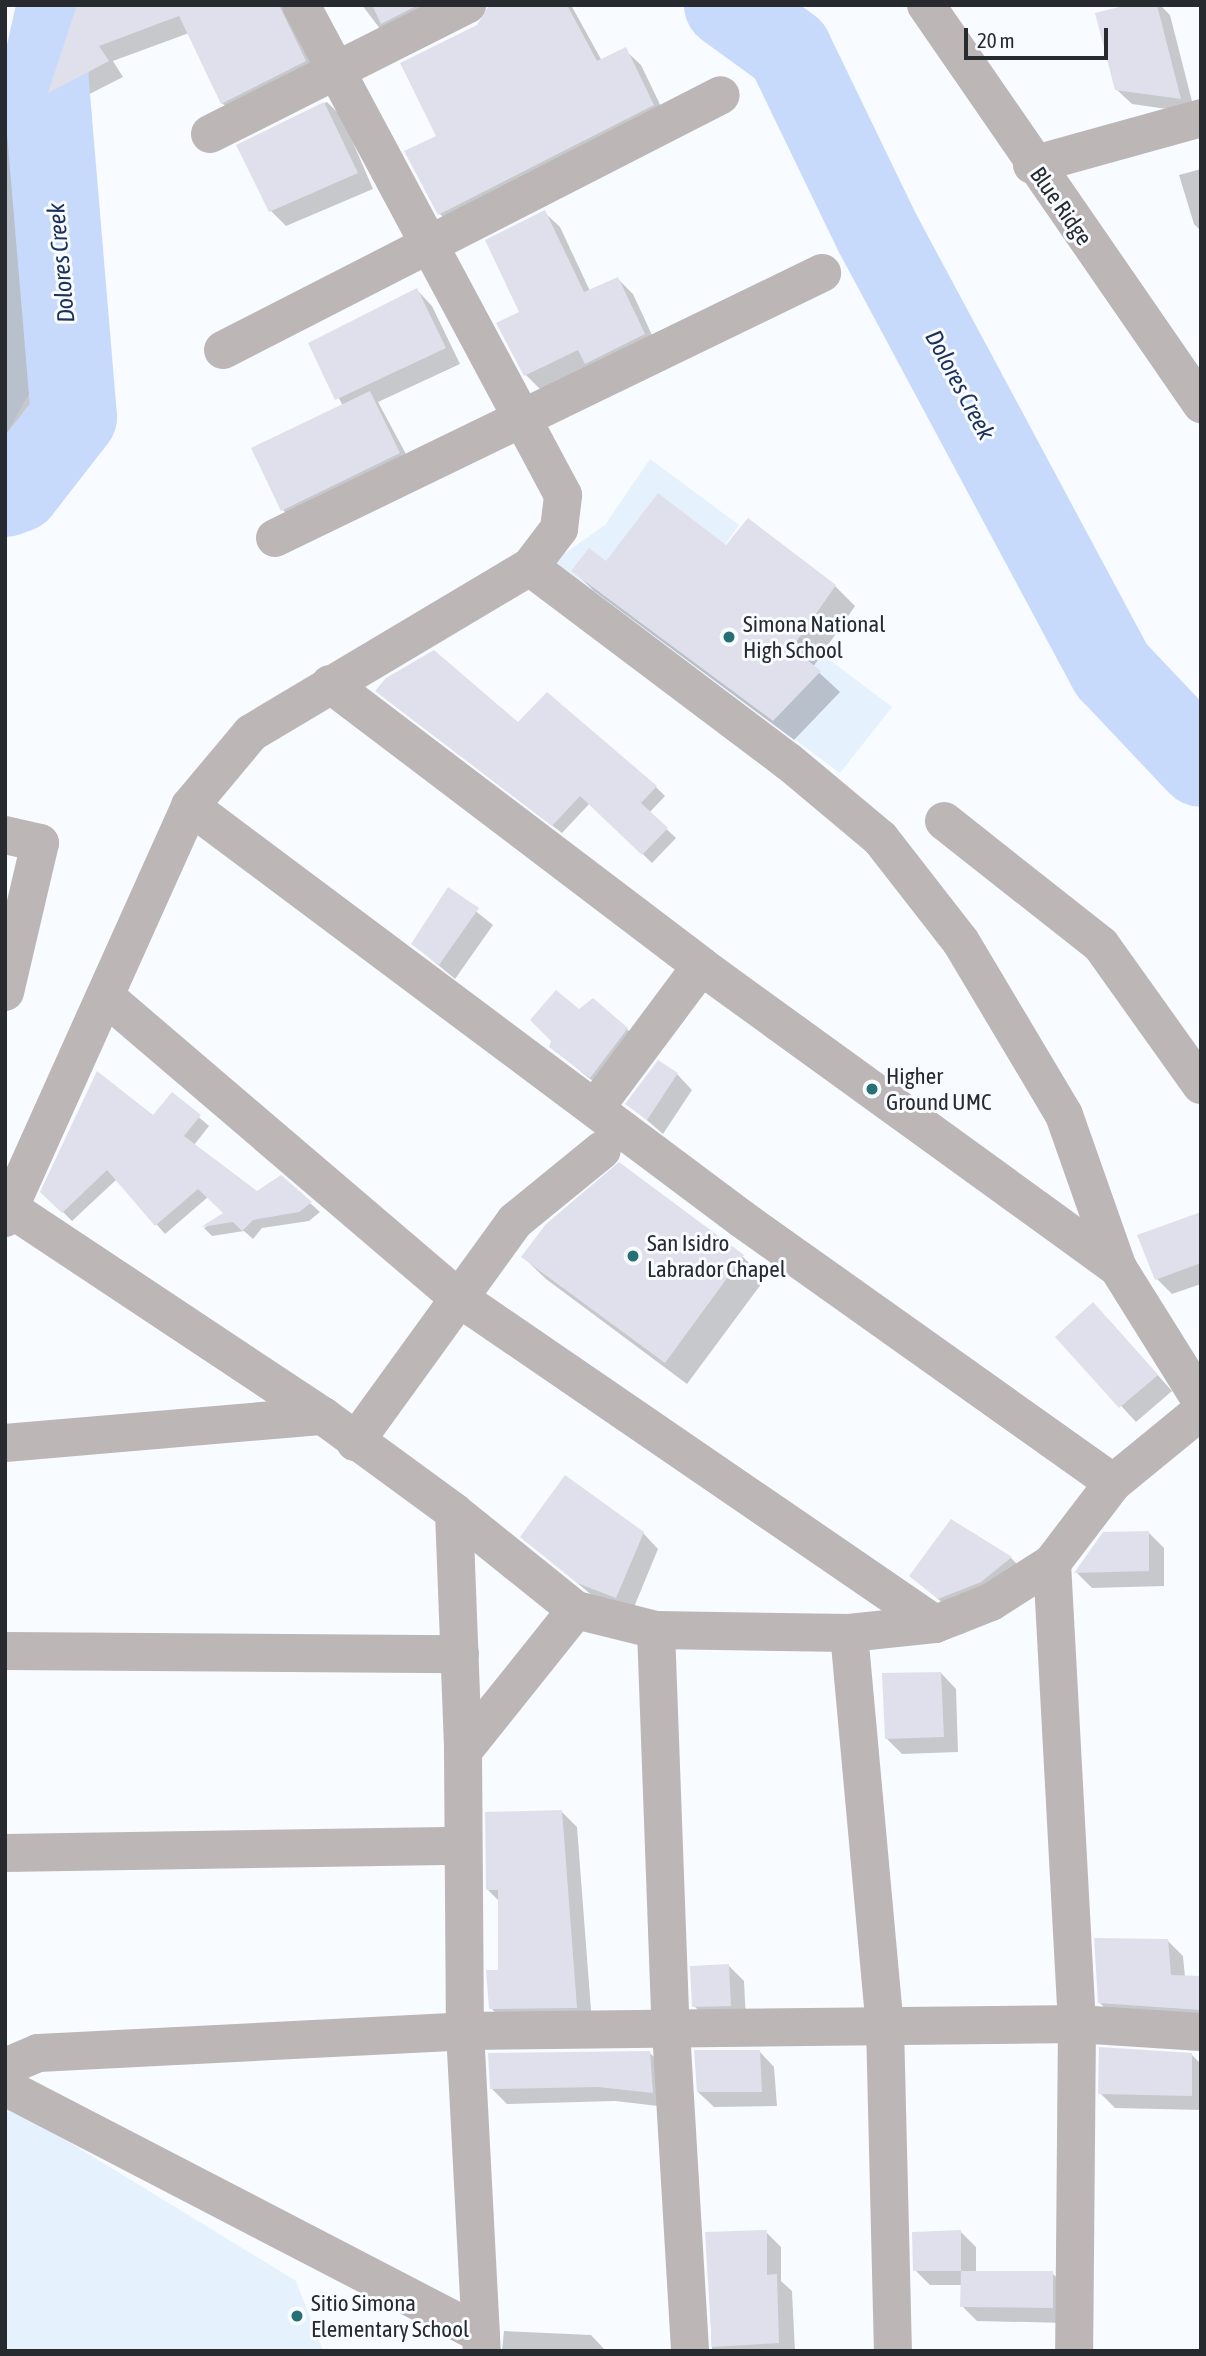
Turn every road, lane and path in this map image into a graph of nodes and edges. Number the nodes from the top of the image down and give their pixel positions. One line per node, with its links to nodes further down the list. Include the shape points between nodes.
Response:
1 (300, 5): 4 (street)
2 (467, 5): 4 (street)
3 (926, 5): 8 (street, Blue Ridge)
4 (336, 70): 7 (street); 9 (street)
5 (721, 95): 9 (street)
6 (1201, 118): 8 (street)
7 (210, 134)
8 (1032, 165): 12 (street, Blue Ridge)
9 (428, 243): 11 (street); 13 (street)
10 (822, 273): 13 (street)
11 (223, 350)
12 (1201, 404)
13 (521, 418): 14 (street); 15 (street, via 563,495 559,529)
14 (275, 538)
15 (530, 567): 16 (street); 27 (street, via 789,762 880,838 961,942 1064,1115)
16 (330, 684): 17 (street, via 251,733); 20 (street)
17 (190, 806): 22 (street); 24 (street)
18 (944, 821): 23 (street, via 1101,945)
19 (23, 839): 21 (street)
20 (701, 966): 24 (street); 27 (street)
21 (5, 992)
22 (106, 997): 26 (street); 28 (street)
23 (1201, 1085)
24 (596, 1107): 34 (street, via 742,1219)
25 (602, 1150): 28 (street, via 515,1221)
26 (7, 1213): 31 (street)
27 (1118, 1268): 29 (street)
28 (459, 1298): 32 (street); 38 (street)
29 (1201, 1401)
30 (1201, 1411): 34 (street)
31 (323, 1416): 32 (street); 33 (street)
32 (355, 1442): 35 (street)
33 (5, 1443)
34 (1113, 1483): 36 (street)
35 (454, 1512): 37 (street); 42 (street)
36 (1052, 1563): 38 (street, via 991,1602); 46 (street)
37 (576, 1610): 39 (street); 43 (street)
38 (935, 1624): 40 (street)
39 (656, 1630): 40 (street); 48 (street)
40 (849, 1633): 47 (street)
41 (5, 1651): 42 (street)
42 (460, 1654): 43 (street)
43 (463, 1751): 44 (street)
44 (461, 1846): 45 (street); 49 (street)
45 (5, 1853)
46 (1077, 2024): 47 (street); 50 (street); 56 (street)
47 (885, 2026): 48 (street); 55 (street)
48 (671, 2030): 49 (street); 54 (street)
49 (465, 2031): 51 (street, via 38,2053); 53 (street)
50 (1201, 2032)
51 (5, 2067)
52 (5, 2087): 53 (street)
53 (481, 2343)
54 (690, 2351)
55 (893, 2351)
56 (1074, 2351)

